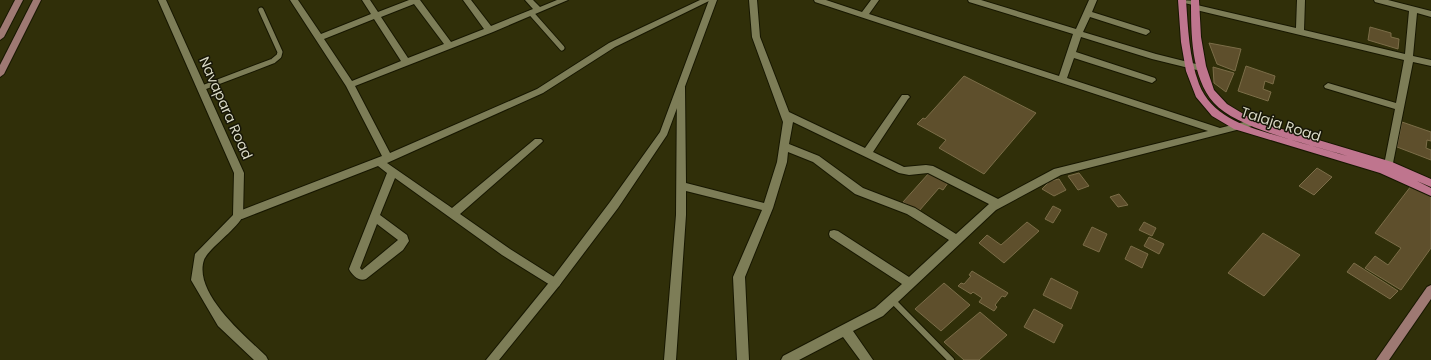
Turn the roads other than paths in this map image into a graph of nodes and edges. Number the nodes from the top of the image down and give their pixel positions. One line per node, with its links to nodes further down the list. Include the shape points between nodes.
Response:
1 (19, 0): 28 (main road)
2 (37, 0): 43 (main road)
3 (162, 0): 49 (street, Navapara Road)
4 (294, 0): 34 (street)
5 (366, 0): 26 (street)
6 (416, 0): 26 (street); 35 (street)
7 (467, 0): 29 (street)
8 (529, 0): 23 (street)
9 (564, 0): 23 (street)
10 (706, 0): 61 (street, via 612,45 540,91)
11 (713, 0): 48 (street)
12 (753, 0): 54 (street, via 756,37)
13 (818, 0): 27 (street)
14 (875, 0): 27 (street)
15 (972, 0): 32 (street)
16 (1093, 0): 24 (street)
17 (1183, 0): 20 (street); 41 (main road, Talaja Road)
18 (1301, 0): 30 (street)
19 (1378, 0): 21 (street)
20 (1195, 3): 30 (street); 42 (main road, Talaja Road)
21 (1413, 9): 25 (street); 38 (street)
22 (261, 10): 49 (lane, via 280,52 279,56 273,61)
23 (534, 12): 29 (street); 36 (lane)
24 (1087, 13): 31 (street); 32 (street)
25 (1431, 14)
26 (377, 15): 34 (street); 39 (street)
27 (864, 15): 44 (street)
28 (4, 25): 33 (main road)
29 (490, 30): 35 (street)
30 (1300, 31): 38 (street)
31 (1146, 32)
32 (1079, 33): 37 (street); 41 (street)
33 (0, 37)
34 (318, 38): 46 (street)
35 (450, 46): 39 (street)
36 (562, 48)
37 (1071, 54): 44 (street); 45 (street)
38 (1409, 58): 40 (street); 53 (street)
39 (407, 63): 46 (street)
40 (1431, 63)
41 (1188, 65): 42 (street); 52 (main road, Talaja Road, via 1201,97)
42 (1201, 68): 51 (main road, Talaja Road, via 1215,99)
43 (0, 74)
44 (1062, 80): 57 (street)
45 (1152, 80)
46 (350, 85): 61 (street)
47 (1328, 86): 53 (street)
48 (681, 87): 65 (street); 75 (street, via 664,133)
49 (202, 88): 70 (street, Navapara Road, via 239,173)
50 (904, 97): 60 (street)
51 (1220, 102): 52 (main road); 55 (main road, Talaja Road, via 1232,112)
52 (1208, 107): 56 (main road, Talaja Road, via 1219,117)
53 (1399, 107): 62 (street)
54 (785, 114): 59 (street, via 788,122); 60 (street)
55 (1252, 122): 56 (street); 62 (main road, Talaja Road)
56 (1237, 126): 57 (street); 66 (main road, Talaja Road, via 1383,170)
57 (1219, 131): 67 (street, via 1058,172)
58 (538, 141): 69 (street)
59 (784, 146): 68 (street, via 782,162); 73 (street, via 816,160 859,191 911,211)
60 (867, 152): 67 (street, via 908,171 930,169)
61 (383, 160): 63 (street); 70 (street)
62 (1388, 164): 64 (main road, Talaja Road)
63 (392, 172): 69 (street); 71 (street)
64 (1431, 183)
65 (681, 186): 68 (street); 81 (street)
66 (1431, 192)
67 (998, 204): 73 (street)
68 (768, 208): 82 (street, via 739,277)
69 (452, 214): 75 (street)
70 (238, 216): 79 (street, via 199,257 197,280 222,322)
71 (375, 217): 71 (street, via 404,241 362,276 354,269)
72 (834, 234): 74 (street)
73 (957, 240): 74 (street)
74 (910, 283): 77 (street)
75 (555, 284): 80 (street)
76 (1431, 290): 86 (main road)
77 (892, 300): 78 (street, via 879,312); 85 (lane)
78 (844, 330): 83 (street); 84 (street)
79 (262, 360)
80 (492, 360)
81 (670, 360)
82 (743, 360)
83 (787, 360)
84 (866, 360)
85 (951, 360)
86 (1382, 360)

